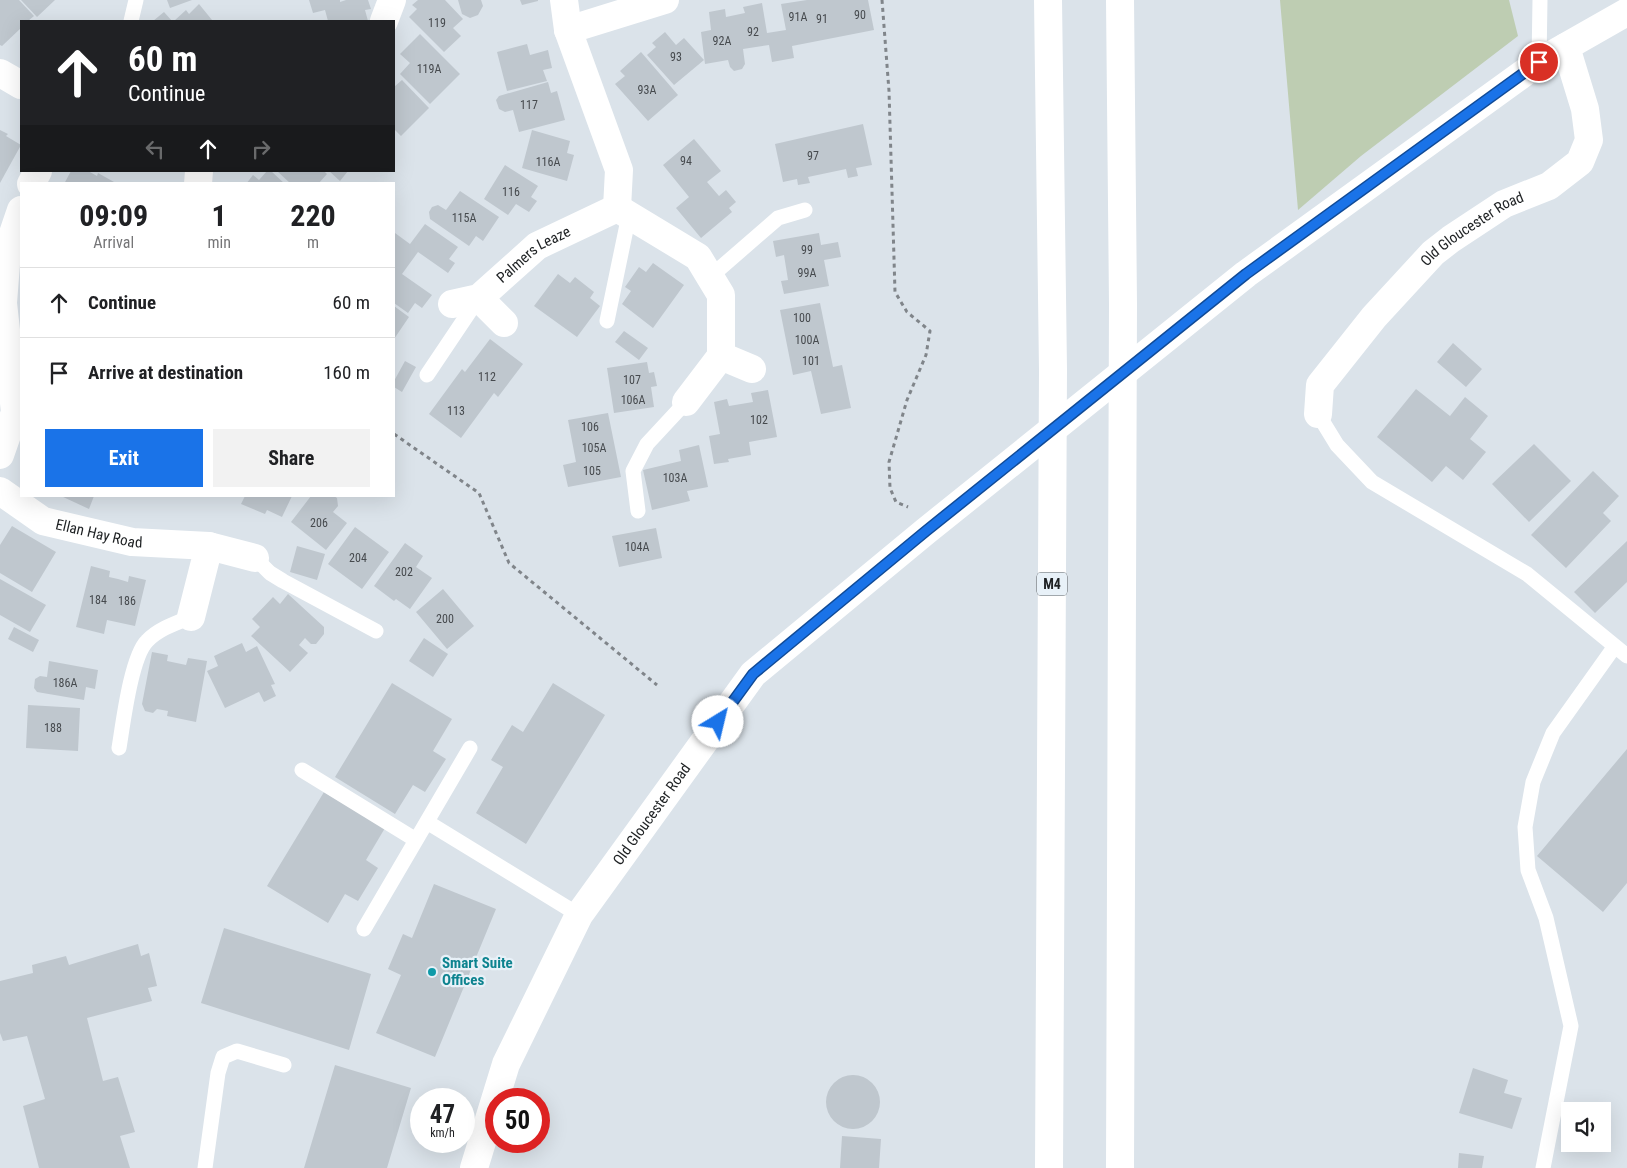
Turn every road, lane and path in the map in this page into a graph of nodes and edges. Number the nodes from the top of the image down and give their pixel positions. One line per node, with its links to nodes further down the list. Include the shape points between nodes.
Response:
1 (136, 0): 10 (lane)
2 (392, 0): 11 (main road)
3 (564, 0): 12 (main road)
4 (665, 0): 12 (main road)
5 (882, 0): 35 (path, via 889,91 896,292 907,312 930,331 926,355 907,400 889,462 890,488 896,502 917,507)
6 (1048, 0): 53 (main road, M4, via 1053,370)
7 (1120, 0): 54 (main road, via 1123,294)
8 (1540, 0): 14 (lane)
9 (1627, 12): 13 (main road, Old Gloucester Road)
10 (131, 20)
11 (384, 20)
12 (568, 30): 18 (main road, via 619,170)
13 (1566, 47): 14 (main road, Old Gloucester Road); 30 (main road, Old Gloucester Road, via 1585,109 1589,140 1580,162 1549,186 1504,204 1433,253 1374,317 1320,386)
14 (1539, 62): 35 (main road, Old Gloucester Road, via 1246,274)
15 (0, 73): 16 (main road)
16 (20, 84)
17 (805, 210): 21 (lane, via 778,218)
18 (623, 211): 21 (main road, via 698,257); 22 (main road, Palmers Leaze, via 537,246); 24 (lane)
19 (20, 212): 20 (main road)
20 (4, 249): 32 (main road, via 3,302 15,412)
21 (710, 277): 26 (main road, via 721,295)
22 (479, 298): 23 (main road, Palmers Leaze); 25 (main road); 28 (lane)
23 (452, 304)
24 (607, 321)
25 (504, 323)
26 (721, 356): 27 (main road); 29 (main road)
27 (752, 369)
28 (427, 376)
29 (686, 402): 34 (lane, via 647,444 633,471)
30 (1318, 414): 40 (lane, via 1337,445 1372,482 1527,574)
31 (395, 435): 42 (path, via 479,493 509,563)
32 (0, 455)
33 (0, 491): 36 (main road, Ellan Hay Road, via 43,521 132,542)
34 (638, 511)
35 (926, 531): 48 (main road, Old Gloucester Road, via 753,674)
36 (209, 546): 37 (main road, Ellan Hay Road); 38 (main road)
37 (255, 558): 39 (lane, via 270,573)
38 (190, 617): 43 (lane, via 146,641 130,682)
39 (376, 631)
40 (1614, 646): 41 (lane); 55 (lane, via 1553,733 1533,782 1525,827 1528,870 1546,918 1571,1026)
41 (1627, 656)
42 (657, 685)
43 (119, 748)
44 (470, 748): 46 (lane)
45 (302, 770): 47 (lane)
46 (427, 822): 47 (lane); 48 (lane)
47 (416, 840): 49 (lane)
48 (579, 915): 52 (main road, Old Gloucester Road, via 506,1064)
49 (364, 930)
50 (284, 1065): 51 (lane, via 237,1051 224,1057 218,1073)
51 (205, 1168)
52 (474, 1168)
53 (1049, 1168)
54 (1120, 1168)
55 (1543, 1168)

